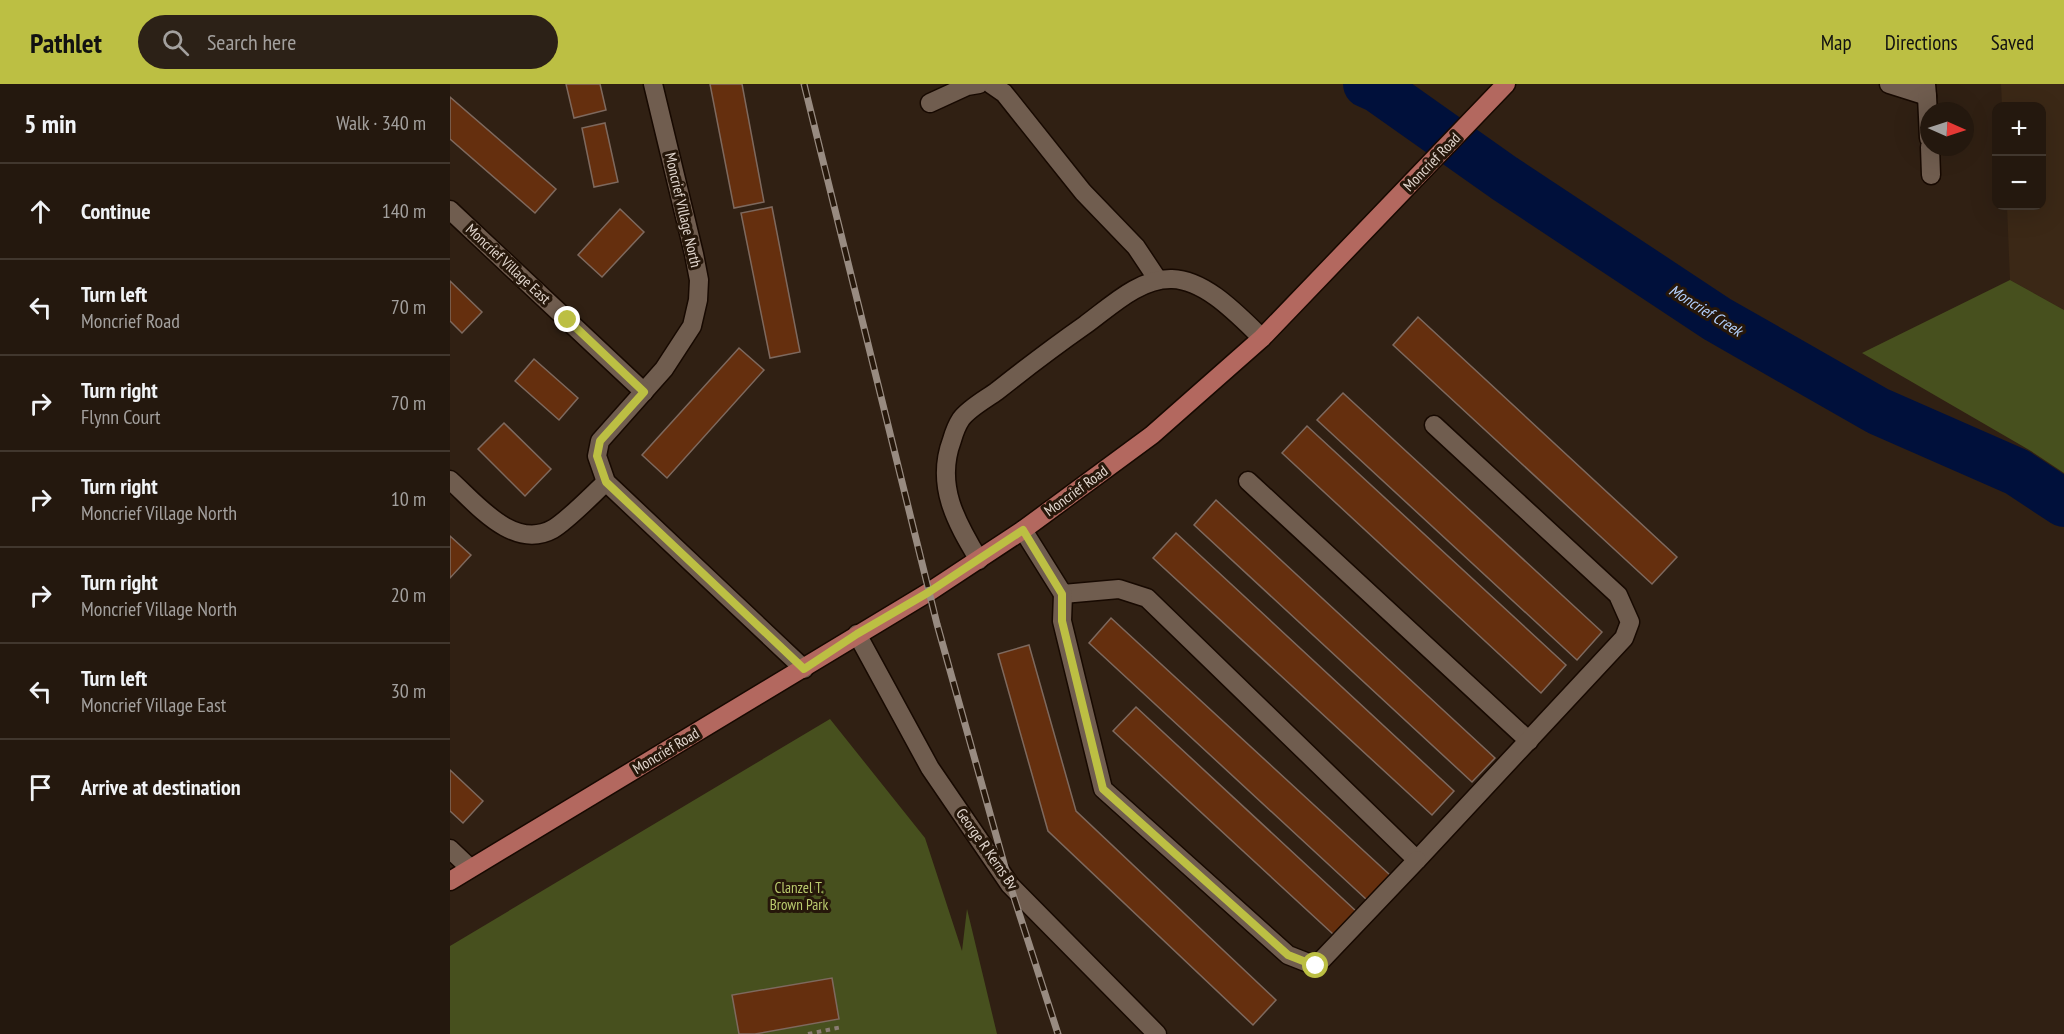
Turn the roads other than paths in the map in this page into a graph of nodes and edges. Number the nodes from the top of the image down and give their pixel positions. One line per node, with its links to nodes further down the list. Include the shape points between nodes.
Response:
1 (653, 84): 13 (street, Moncrief Village North, via 699,280 692,326 679,349)
2 (979, 84): 7 (street)
3 (991, 84): 11 (street, via 1004,93 1083,192 1136,247)
4 (1506, 84): 12 (main road, Moncrief Road)
5 (1889, 84): 6 (street)
6 (1926, 90)
7 (930, 103)
8 (1930, 156): 9 (street)
9 (1931, 175)
10 (450, 210): 13 (street, Moncrief Village East)
11 (1158, 280): 12 (street, via 1190,281 1238,315); 19 (street, via 1111,305 962,418 951,441 946,474 952,511)
12 (1262, 338): 18 (main road, Moncrief Road, via 1152,435)
13 (644, 392): 17 (street, Moncrief Village North, via 600,441 597,456)
14 (1434, 425): 23 (street, via 1618,595 1630,622 1624,638)
15 (450, 480): 17 (street, via 512,531 541,534 554,528)
16 (1248, 481): 23 (street)
17 (606, 482): 22 (street)
18 (1023, 530): 19 (main road, Moncrief Road); 20 (street)
19 (979, 560): 21 (main road, Moncrief Road)
20 (1062, 594): 25 (street, via 1119,589 1147,598); 25 (street, via 1062,621 1103,789 1288,955 1316,966)
21 (857, 634): 22 (main road, Moncrief Road); 28 (street, George R Kerns Bv, via 930,768 1010,885)
22 (804, 669): 26 (main road, Moncrief Road)
23 (1529, 741): 25 (street)
24 (450, 849): 26 (street)
25 (1418, 860)
26 (470, 868): 27 (main road, Moncrief Road)
27 (450, 881)
28 (1157, 1034)

